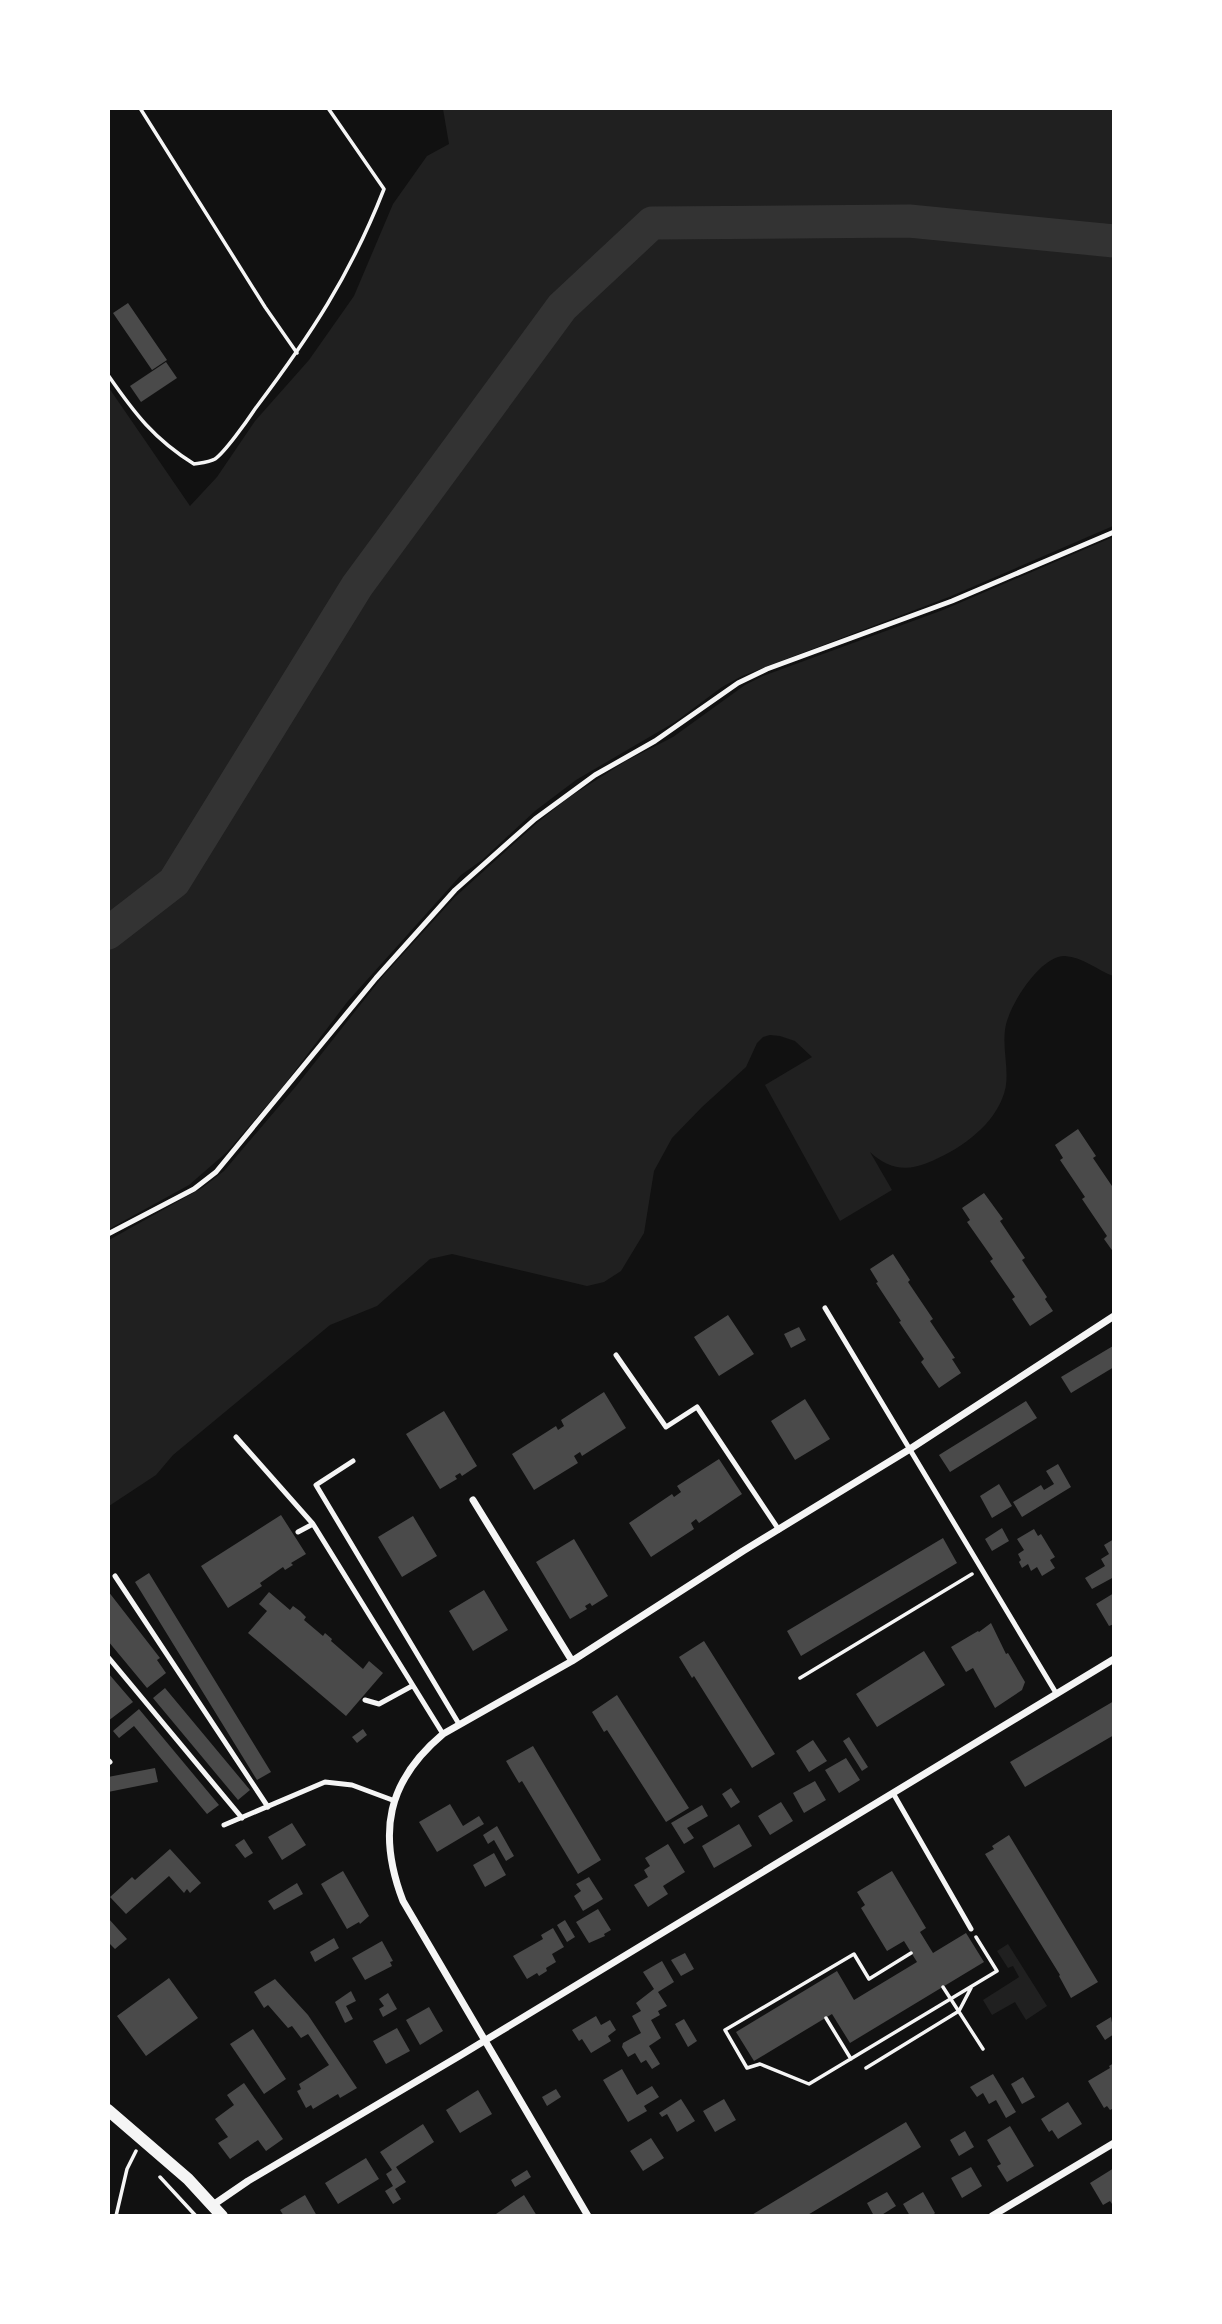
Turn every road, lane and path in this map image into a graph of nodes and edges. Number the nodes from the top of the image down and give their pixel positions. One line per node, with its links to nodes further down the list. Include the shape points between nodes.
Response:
1 (140, 108): 3 (path)
2 (328, 108): 3 (path, via 384,189 349,270)
3 (297, 354): 4 (path, via 215,459 194,464 139,419)
4 (108, 375)
5 (1114, 532): 6 (lane, via 952,601 767,669 595,775 535,819 455,890 216,1172 194,1189)
6 (108, 1234)
7 (825, 1308): 11 (lane)
8 (1114, 1316): 11 (street)
9 (616, 1355): 15 (lane, via 666,1427 697,1407)
10 (236, 1437): 14 (lane)
11 (910, 1449): 15 (street); 24 (lane)
12 (353, 1461): 26 (lane, via 316,1485)
13 (473, 1500): 21 (street)
14 (313, 1524): 16 (lane); 23 (lane)
15 (779, 1530): 21 (street)
16 (298, 1532)
17 (972, 1574): 22 (path)
18 (115, 1576): 30 (lane)
19 (108, 1657): 31 (lane)
20 (1114, 1659): 24 (street)
21 (572, 1661): 26 (street)
22 (800, 1678)
23 (412, 1686): 25 (lane, via 379,1704); 27 (lane)
24 (1056, 1693): 28 (street)
25 (365, 1700)
26 (459, 1724): 27 (street)
27 (443, 1734): 29 (street, via 426,1748)
28 (893, 1793): 33 (lane); 40 (street)
29 (395, 1801): 30 (lane, via 352,1785 325,1782); 40 (street, via 388,1841 394,1878)
30 (268, 1807): 31 (lane)
31 (242, 1818): 32 (lane)
32 (224, 1825)
33 (971, 1929): 35 (path, via 997,1971)
34 (911, 1953): 42 (path, via 869,1979 854,1954 725,2030 747,2068 760,2064 809,2084)
35 (972, 1986): 37 (path); 38 (path)
36 (943, 1987): 37 (path)
37 (951, 1999): 38 (path); 42 (path)
38 (959, 2011): 41 (path); 43 (path)
39 (826, 2018): 42 (path)
40 (483, 2041): 50 (street, via 248,2181); 53 (street)
41 (983, 2049)
42 (851, 2059)
43 (866, 2068)
44 (108, 2110): 50 (street)
45 (1114, 2143): 54 (street)
46 (125, 2147): 47 (path)
47 (135, 2152): 48 (path); 51 (path)
48 (144, 2162)
49 (153, 2171): 52 (path)
50 (218, 2210)
51 (116, 2216)
52 (196, 2216)
53 (588, 2216)
54 (992, 2216)

